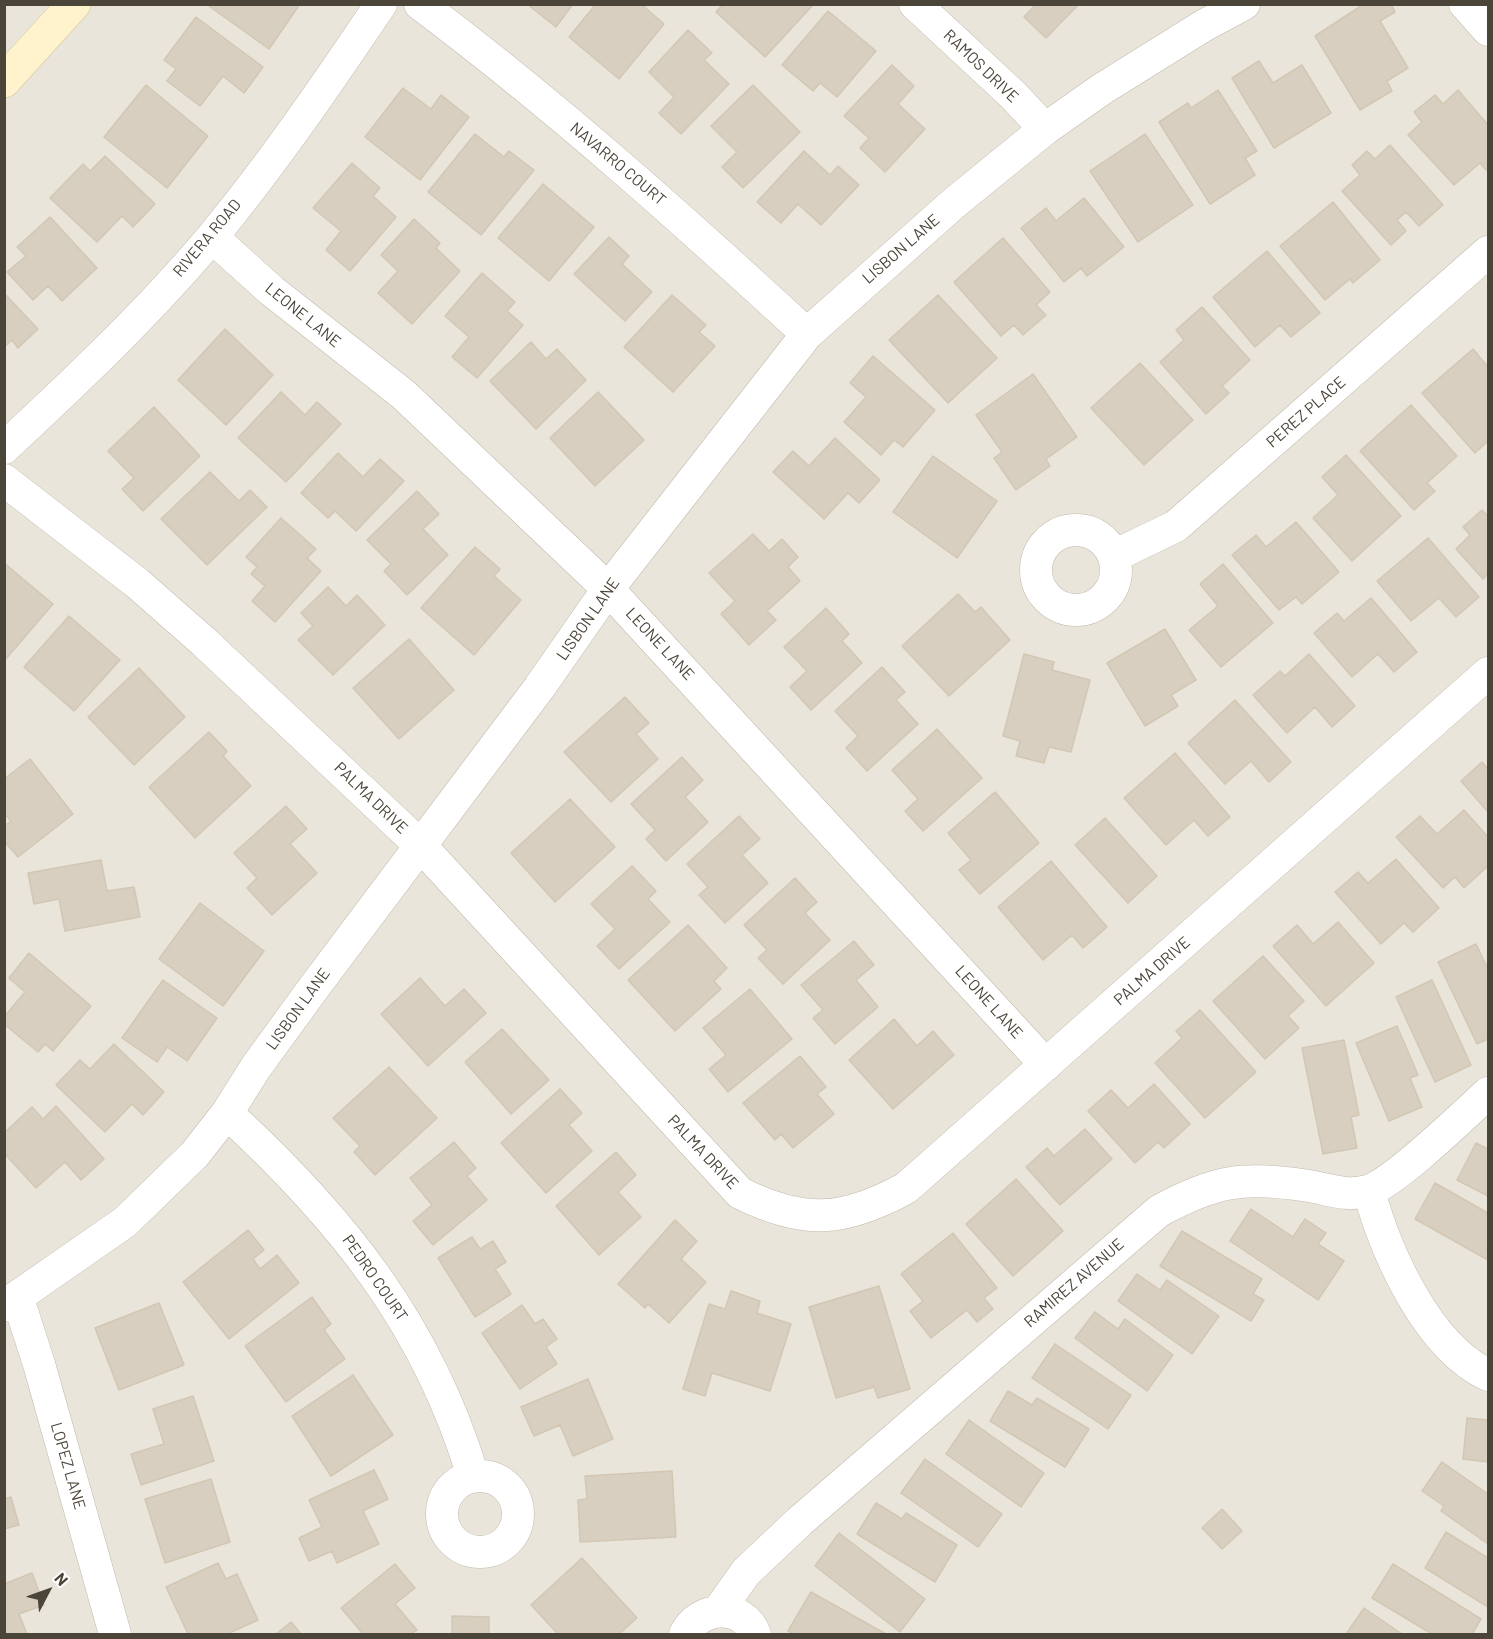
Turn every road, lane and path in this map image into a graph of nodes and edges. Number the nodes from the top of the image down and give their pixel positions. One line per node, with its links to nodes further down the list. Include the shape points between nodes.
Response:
1 (74, 4): 8 (street)
2 (381, 4): 10 (street, RIVERA ROAD, via 311,107)
3 (420, 4): 12 (street, NAVARRO COURT, via 499,64 679,216)
4 (915, 4): 9 (street, RAMOS DRIVE)
5 (1244, 4): 9 (street, LISBON LANE, via 1102,89)
6 (1465, 4): 7 (street)
7 (1488, 30)
8 (4, 81)
9 (1045, 129): 12 (street, LISBON LANE, via 954,203)
10 (212, 237): 13 (street, RIVERA ROAD, via 116,343); 16 (street, LEONE LANE, via 272,291 404,395)
11 (1488, 252): 15 (street, PEREZ PLACE, via 1176,526)
12 (807, 334): 16 (street, LISBON LANE)
13 (4, 447)
14 (4, 480): 18 (street, PALMA DRIVE, via 203,641)
15 (1114, 556)
16 (608, 589): 18 (street, LISBON LANE); 19 (street, LEONE LANE)
17 (1488, 673): 19 (street, PALMA DRIVE)
18 (420, 845): 19 (street, PALMA DRIVE, via 740,1192 770,1208 808,1215 839,1215 873,1206 906,1188); 21 (street, LISBON LANE, via 256,1067)
19 (1046, 1065)
20 (1488, 1093): 22 (street, via 1392,1177)
21 (227, 1113): 23 (street, LISBON LANE, via 195,1154 124,1222); 25 (street, PEDRO COURT, via 311,1195 377,1276 434,1371)
22 (1369, 1191): 24 (street, via 1380,1232 1416,1299 1459,1354); 26 (street, RAMIREZ AVENUE, via 1345,1193 1264,1181 1231,1182 1194,1192 1159,1211 800,1521 746,1572)
23 (11, 1302): 27 (street, LOPEZ LANE, via 42,1376)
24 (1488, 1375)
25 (473, 1476)
26 (719, 1610): 28 (street, RAMIREZ AVENUE, via 697,1619); 29 (street, via 744,1619)
27 (115, 1635)
28 (685, 1635)
29 (755, 1635)

